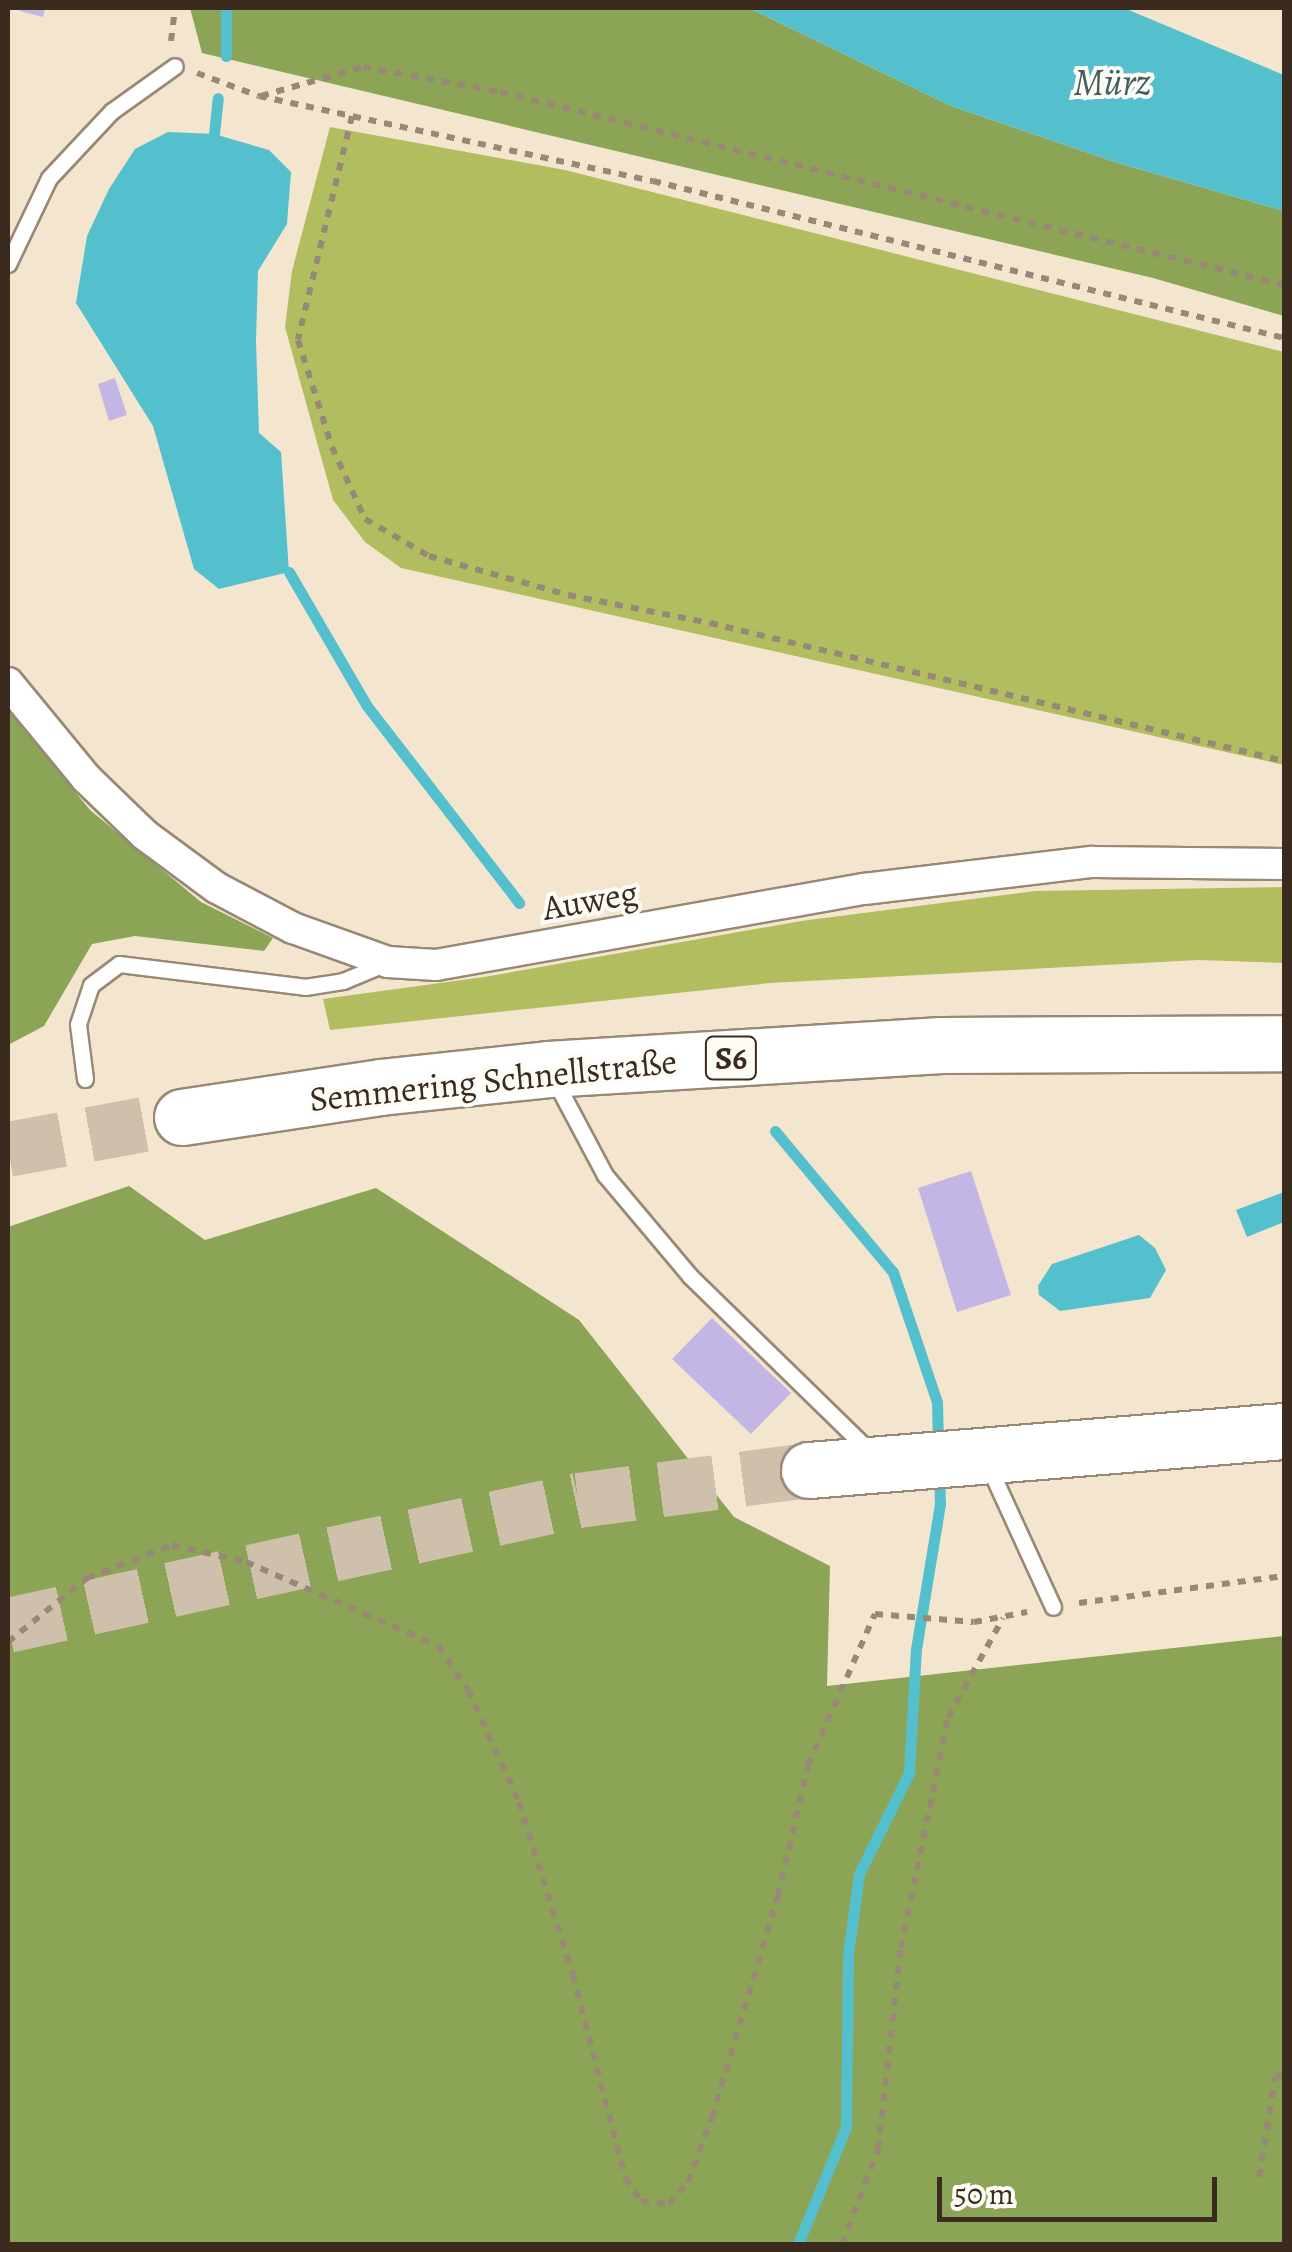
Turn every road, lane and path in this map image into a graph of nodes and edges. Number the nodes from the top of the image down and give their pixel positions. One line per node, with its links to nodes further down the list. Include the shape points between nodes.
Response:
1 (175, 8): 2 (path)
2 (175, 66): 3 (path); 5 (lane, via 112,110 48,178)
3 (259, 96): 4 (path); 6 (path, via 363,67 382,70 500,92)
4 (352, 116): 7 (path, via 868,232); 9 (path, via 298,340 332,446 365,518 429,556 568,595)
5 (8, 264)
6 (1284, 285)
7 (1284, 338)
8 (8, 683): 11 (street, Auweg, via 86,778 159,846 217,888 294,928)
9 (1284, 761)
10 (1284, 864): 11 (street, Auweg, via 1073,864 864,889 436,965)
11 (388, 962): 14 (lane, via 305,988 119,964 91,986 78,1024)
12 (1284, 1044): 13 (highway, Semmering Schnellstraße / S6, via 941,1045)
13 (548, 1069): 15 (highway, Semmering Schnellstraße / S6); 18 (lane, via 606,1175 678,1262)
14 (85, 1079)
15 (182, 1118)
16 (1284, 1431): 17 (highway)
17 (983, 1454): 18 (highway); 21 (lane)
18 (880, 1461): 19 (highway)
19 (809, 1470)
20 (1284, 1576): 21 (path)
21 (1054, 1607): 22 (path)
22 (1004, 1616): 23 (path, via 974,1622 876,1614 808,1764 778,1896 712,2117 688,2182 669,2204 641,2201 625,2178 519,1802 468,1690 438,1646 246,1562 172,1545 87,1578); 26 (path, via 948,1716 902,1948 878,2149)
23 (8, 1642)
24 (1284, 2073): 25 (path, via 1275,2078)
25 (1259, 2178)
26 (842, 2244)

